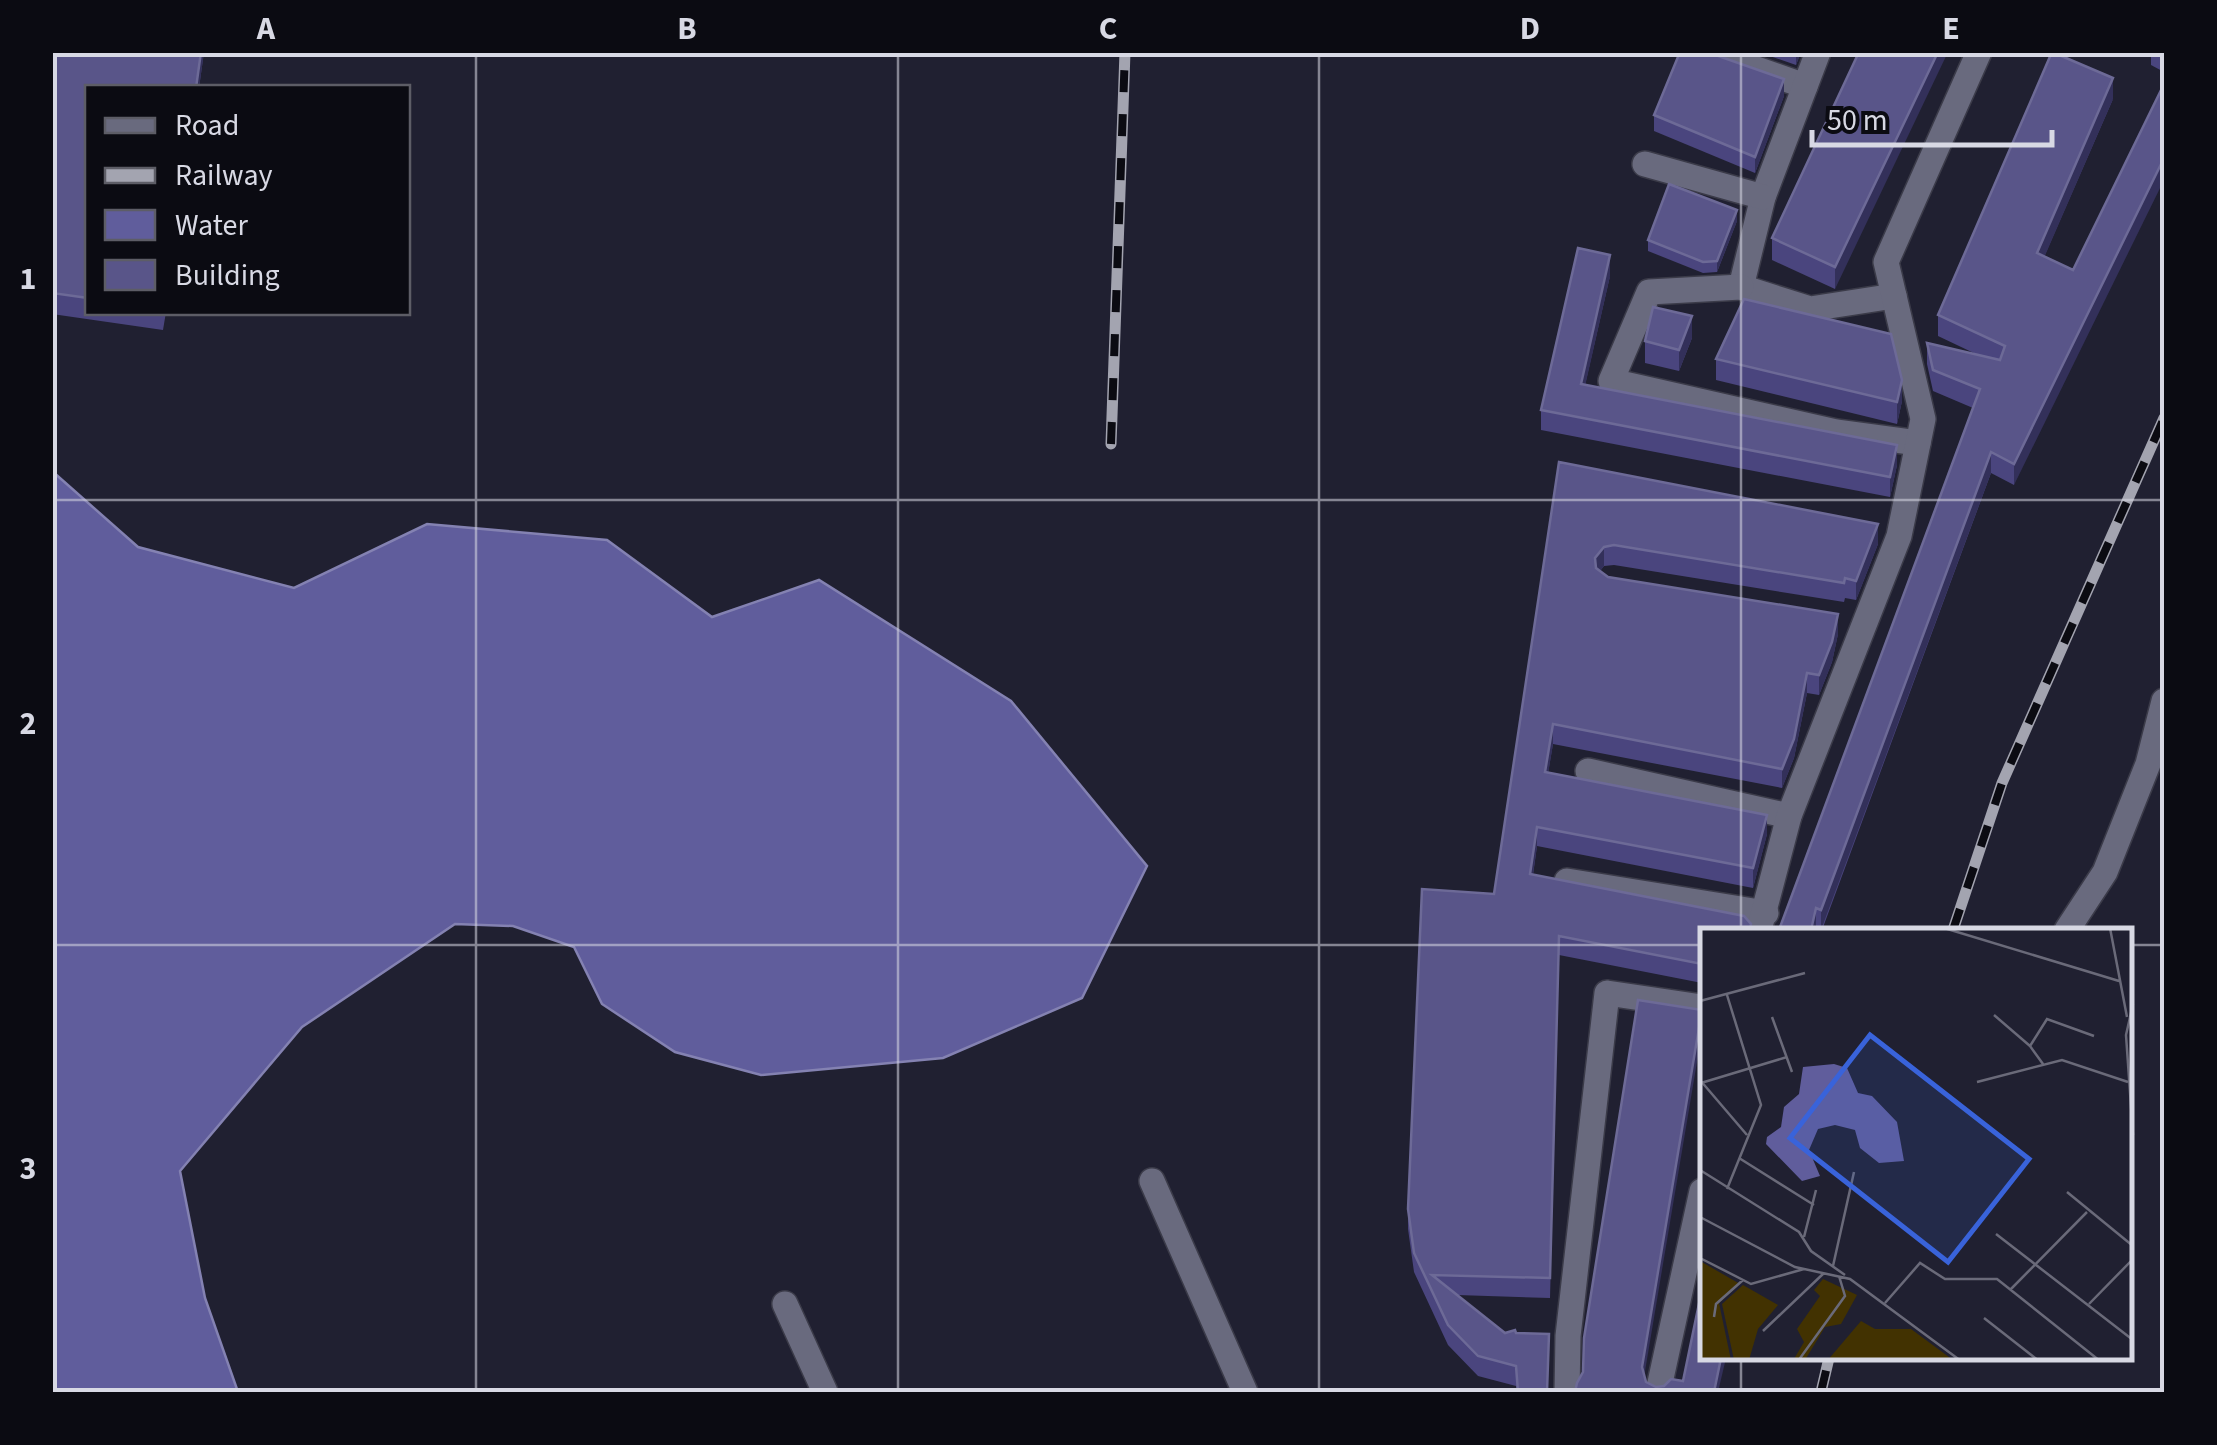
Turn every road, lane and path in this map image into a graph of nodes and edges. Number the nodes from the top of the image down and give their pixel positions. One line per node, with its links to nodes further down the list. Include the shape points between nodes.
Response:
1 (1708, 52): 4 (street)
2 (1818, 52): 4 (street)
3 (1979, 52): 8 (street, via 1886,262)
4 (1805, 86): 6 (street)
5 (1645, 164): 6 (street)
6 (1762, 198): 7 (street)
7 (1741, 287): 8 (street, via 1810,309); 9 (street, via 1648,292 1611,381 1836,432)
8 (1894, 296): 9 (street, via 1923,419)
9 (1918, 443): 12 (street, via 1899,536 1855,620)
10 (2164, 701): 15 (street, via 2148,764 2106,872)
11 (1588, 771): 12 (street)
12 (1789, 816): 14 (street)
13 (1567, 881): 14 (street)
14 (1763, 922)
15 (2068, 928)
16 (1700, 1007): 22 (street, via 1607,993)
17 (1152, 1181): 21 (street)
18 (1700, 1200): 23 (street)
19 (785, 1304): 20 (street)
20 (824, 1392)
21 (1245, 1392)
22 (1567, 1392)
23 (1658, 1392)

